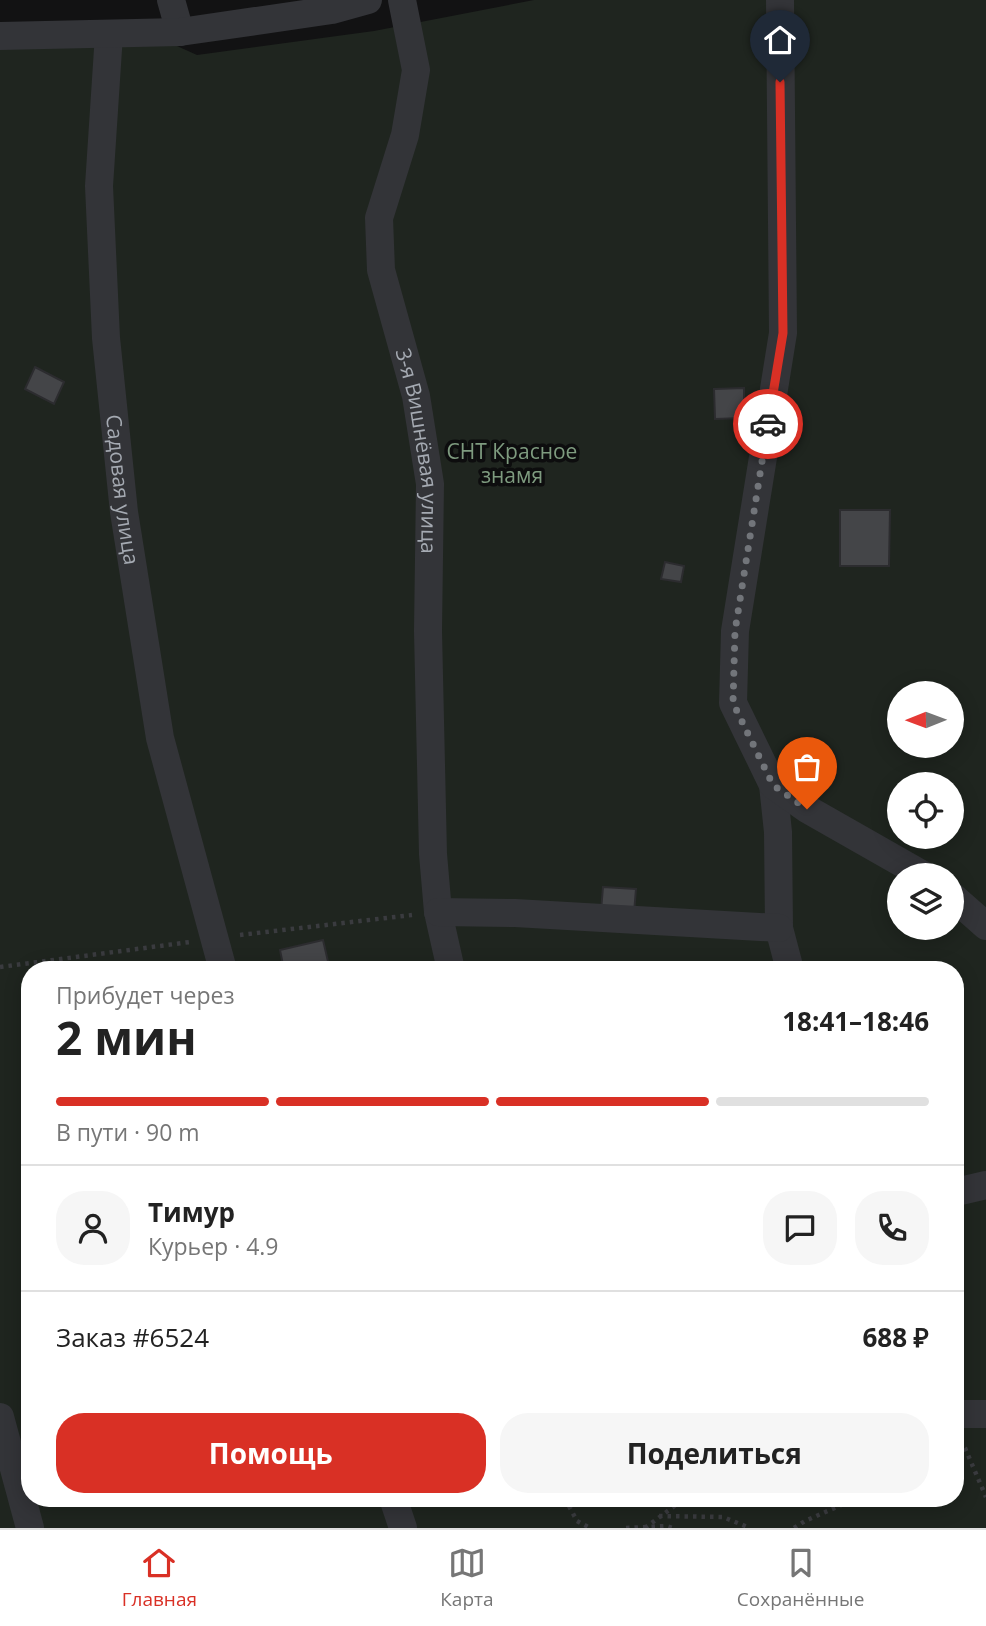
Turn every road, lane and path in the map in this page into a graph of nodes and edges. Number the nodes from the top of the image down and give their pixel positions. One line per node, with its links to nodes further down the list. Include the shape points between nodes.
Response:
1 (171, 0): 5 (street)
2 (368, 0): 5 (street, via 332,10)
3 (402, 0): 13 (street, 3-я Вишнёвая улица, via 416,71 405,135 379,218 381,270 416,396 430,484 428,644)
4 (780, 0): 8 (street, via 783,333 735,631 733,703)
5 (180, 32): 6 (street)
6 (109, 34): 7 (street); 16 (street, Садовая улица, via 99,186 106,338 124,512 160,738)
7 (0, 36)
8 (773, 785): 9 (street); 10 (street)
9 (807, 809): 10 (street); 11 (street)
10 (778, 832): 15 (street)
11 (902, 863)
12 (964, 907): 14 (street)
13 (438, 912): 15 (street); 17 (street, 3-я Вишнёвая улица)
14 (986, 926)
15 (779, 928): 18 (street)
16 (220, 961)
17 (449, 961)
18 (788, 961)
19 (986, 1185): 20 (street)
20 (964, 1190)
21 (964, 1414): 22 (street)
22 (986, 1414)
23 (0, 1416): 25 (street)
24 (964, 1447): 26 (path)
25 (21, 1494)
26 (986, 1497)
27 (24, 1507): 35 (street)
28 (396, 1507): 36 (street)
29 (569, 1507): 37 (path)
30 (570, 1507): 38 (path, via 577,1521)
31 (672, 1507): 33 (path)
32 (838, 1507): 42 (path)
33 (659, 1516): 34 (path); 41 (path, via 723,1517)
34 (647, 1527): 39 (path); 40 (path)
35 (30, 1528)
36 (403, 1528)
37 (576, 1528)
38 (590, 1528)
39 (626, 1528)
40 (673, 1528)
41 (750, 1528)
42 (794, 1528)

